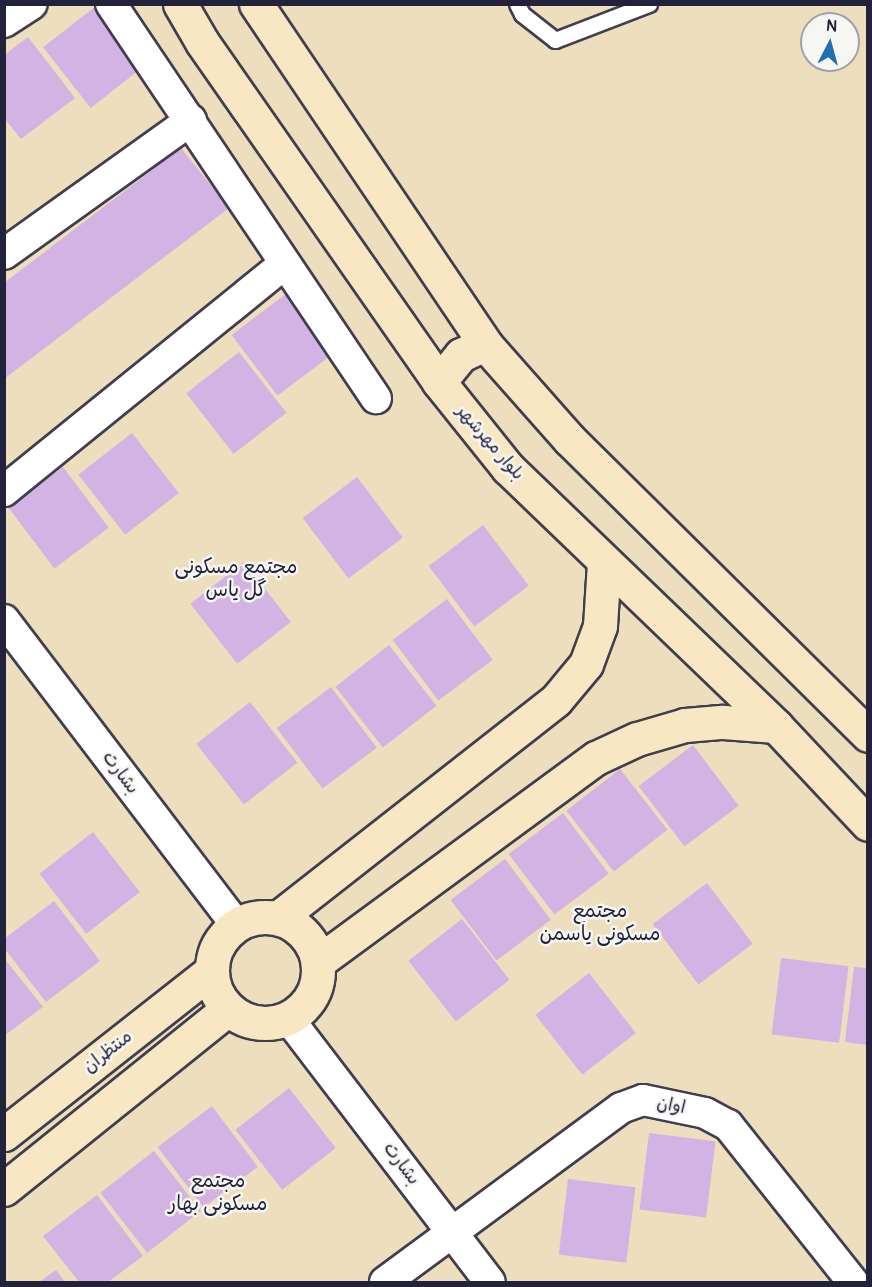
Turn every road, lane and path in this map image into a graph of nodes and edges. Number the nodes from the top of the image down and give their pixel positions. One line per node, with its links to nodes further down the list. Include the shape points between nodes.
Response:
1 (33, 4): 7 (street)
2 (111, 4): 8 (street)
3 (180, 4): 12 (main road, بلوار مهرشهر, via 202,42)
4 (256, 4): 11 (main road)
5 (517, 4): 6 (lane, via 522,14 555,40)
6 (649, 4)
7 (4, 22)
8 (190, 120): 9 (street); 10 (street)
9 (4, 254)
10 (284, 264): 13 (street); 14 (street)
11 (485, 344): 12 (main road, via 461,355); 18 (main road, via 570,440)
12 (439, 382): 15 (main road, بلوار مهرشهر, via 508,468)
13 (376, 398)
14 (4, 490)
15 (604, 562): 17 (main road, بلوار مهرشهر); 20 (main road, via 600,626 586,664 556,700)
16 (4, 620): 21 (street, بشارت)
17 (776, 726): 19 (main road, بلوار مهرشهر); 22 (main road, via 723,722 685,725 637,739 596,758)
18 (867, 735)
19 (867, 824)
20 (278, 918): 21 (main road, via 249,919); 22 (main road, via 304,934)
21 (236, 925): 23 (main road, via 218,945)
22 (318, 962): 25 (main road, via 312,995)
23 (211, 971): 24 (main road, via 213,985); 26 (main road, منتظران)
24 (228, 1009): 25 (main road, via 257,1023); 27 (main road)
25 (288, 1018): 28 (street, بشارت)
26 (4, 1134)
27 (4, 1189)
28 (452, 1231): 29 (street, اوان); 30 (street, بشارت); 31 (street, اوان, via 621,1108 643,1101 705,1113 728,1125)
29 (385, 1282)
30 (490, 1282)
31 (853, 1282)

